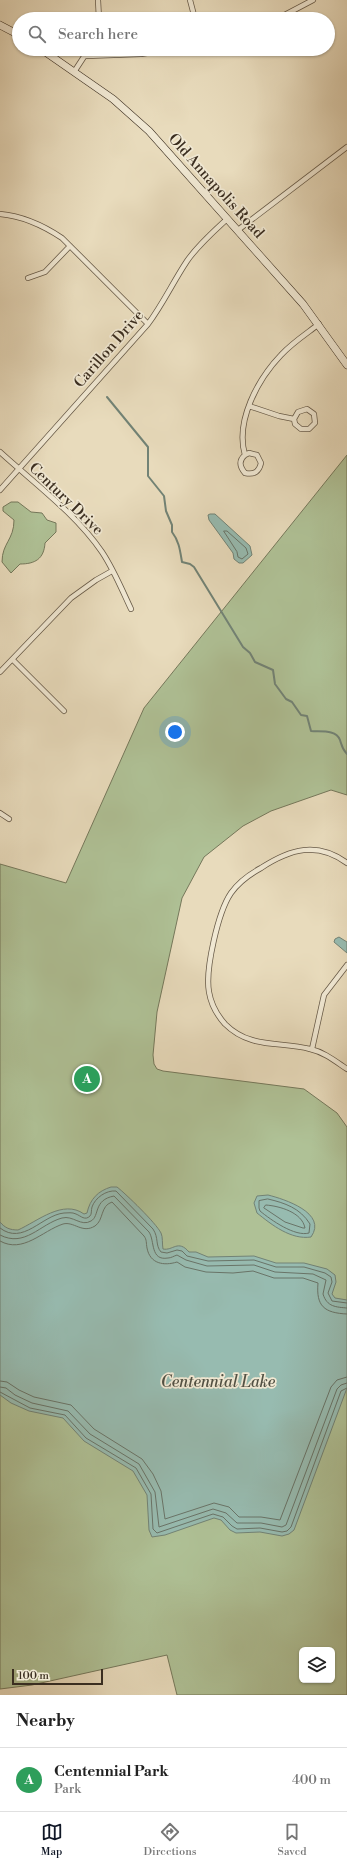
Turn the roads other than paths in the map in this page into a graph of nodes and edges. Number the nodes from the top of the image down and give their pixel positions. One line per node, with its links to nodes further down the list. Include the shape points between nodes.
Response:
1 (98, 0): 4 (street)
2 (190, 0): 5 (street)
3 (313, 0): 6 (street)
4 (98, 12)
5 (193, 12)
6 (290, 12)
7 (0, 25): 8 (street)
8 (12, 31)
9 (51, 56): 11 (street, Old Annapolis Road)
10 (86, 56): 11 (street)
11 (74, 72): 14 (street, Old Annapolis Road, via 113,99 149,131)
12 (347, 147): 15 (street)
13 (0, 214): 16 (street, via 18,217 41,226)
14 (227, 219): 15 (street, Old Annapolis Road); 18 (street, Carillon Drive, via 203,241 187,261)
15 (238, 230): 19 (street, Old Annapolis Road)
16 (70, 246): 17 (street, via 45,272); 18 (street)
17 (28, 278)
18 (148, 324): 25 (street, Carillon Drive)
19 (319, 324): 20 (street, Old Annapolis Road); 21 (street, via 292,344 271,366)
20 (347, 365)
21 (249, 406): 22 (street); 24 (street, via 243,434)
22 (294, 418): 22 (street, via 298,412 307,409 315,418 313,427 305,430 298,428)
23 (0, 452): 25 (street, Century Drive)
24 (245, 455): 24 (street, via 240,465 245,473 254,474 258,471 260,459 254,454)
25 (19, 469): 26 (street, Carillon Drive); 27 (street, Century Drive, via 77,522 102,553)
26 (0, 490)
27 (112, 571): 28 (street, Century Drive); 29 (street, via 71,598)
28 (131, 609)
29 (13, 660): 30 (street); 31 (street)
30 (0, 672)
31 (64, 711)
32 (0, 813): 33 (street)
33 (9, 819)
34 (347, 863): 36 (street, via 331,854 317,850 302,850 289,852 253,872 231,892 225,902 212,951 208,975 209,991 218,1016 226,1025 245,1039)
35 (347, 965): 36 (street, via 324,995)
36 (312, 1049): 37 (street, via 332,1058)
37 (347, 1069)

